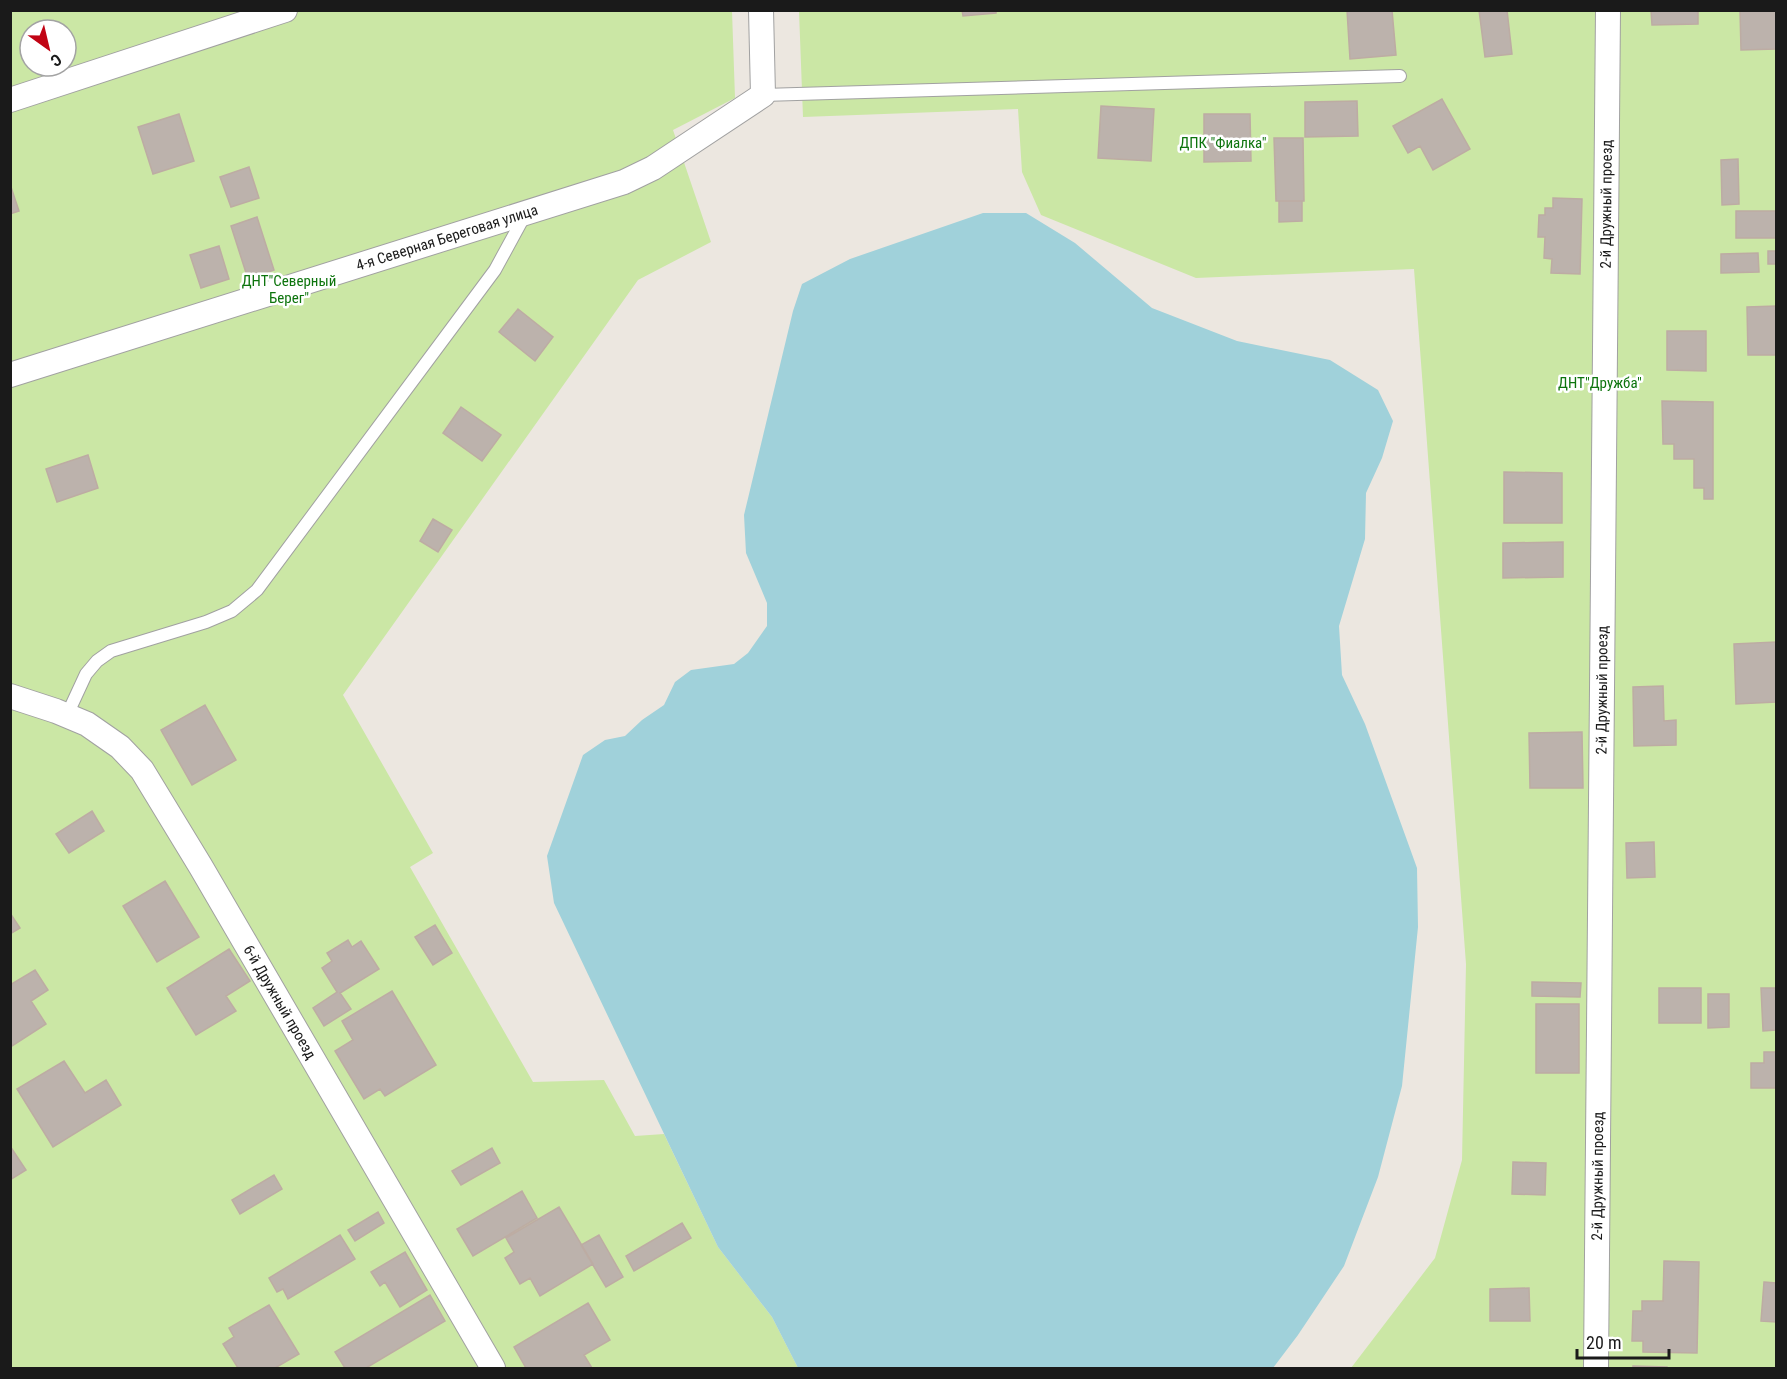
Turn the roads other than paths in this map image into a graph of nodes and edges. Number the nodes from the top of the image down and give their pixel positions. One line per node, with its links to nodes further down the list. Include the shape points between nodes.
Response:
1 (285, 10): 6 (street)
2 (761, 10): 5 (street)
3 (1608, 10): 12 (street, 2-й Дружный проезд)
4 (1400, 76): 5 (lane)
5 (763, 95): 7 (street, 4-я Северная Береговая улица, via 643,173)
6 (10, 100)
7 (527, 212): 8 (street, 4-я Северная Береговая улица); 10 (lane, via 495,270 256,590 232,611 206,622 111,651 86,674)
8 (10, 375)
9 (10, 696): 10 (street, 6-й Дружный проезд)
10 (67, 715): 11 (street, 6-й Дружный проезд, via 120,747 141,770)
11 (493, 1368)
12 (1596, 1368)

